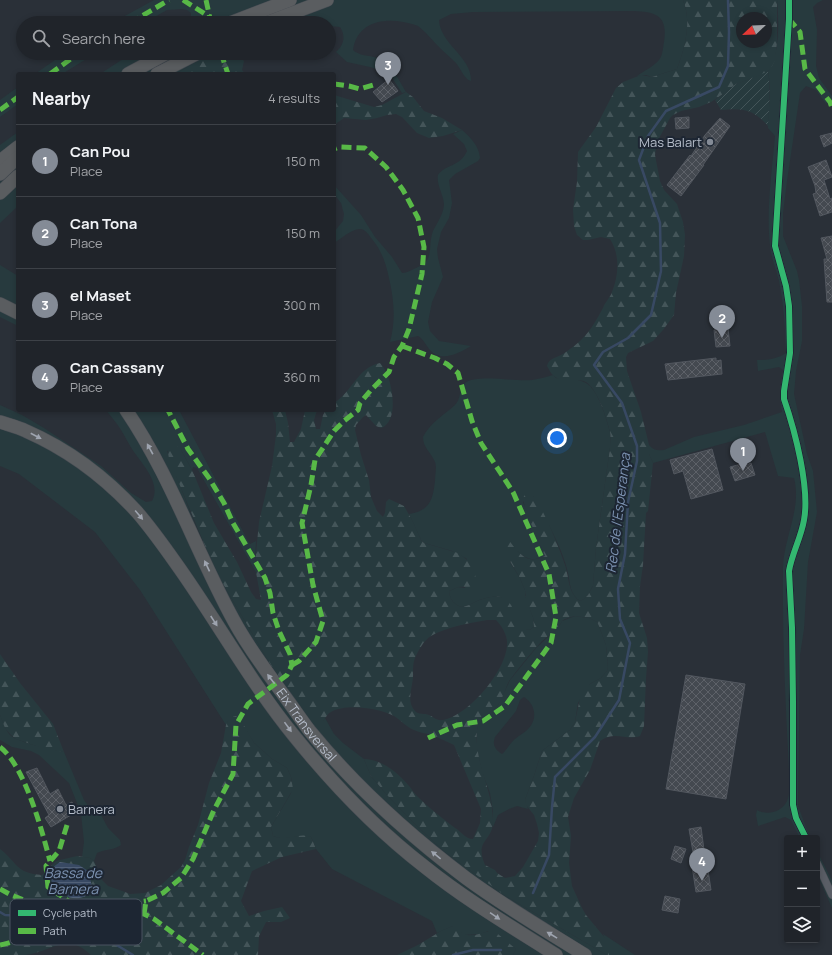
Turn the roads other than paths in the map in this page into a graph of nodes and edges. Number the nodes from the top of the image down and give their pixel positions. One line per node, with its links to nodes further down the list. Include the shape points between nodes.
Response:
1 (290, 0): 4 (highway)
2 (327, 0): 5 (highway)
3 (789, 0): 20 (street, via 775,246 789,306 790,353 784,399 798,449 805,504 804,522 791,562 789,579 793,679 793,805)
4 (248, 16)
5 (285, 16)
6 (154, 60): 8 (highway)
7 (184, 60): 9 (highway)
8 (132, 72)
9 (161, 72)
10 (16, 149): 12 (highway)
11 (16, 159): 13 (highway)
12 (0, 161)
13 (0, 174)
14 (16, 178): 15 (highway)
15 (0, 193)
16 (0, 304): 17 (highway)
17 (16, 312)
18 (127, 412): 24 (highway, Eix Transversal, one-way to 18, via 528,920 437,856 350,776 309,730 267,673 235,623 160,467)
19 (0, 422): 23 (highway, one-way to 23, via 26,431 57,447 96,474 137,512 188,580 252,679 294,736 338,787 381,829 425,867 462,894)
20 (804, 835)
21 (820, 869): 22 (street)
22 (832, 895)
23 (556, 955)
24 (585, 955)

